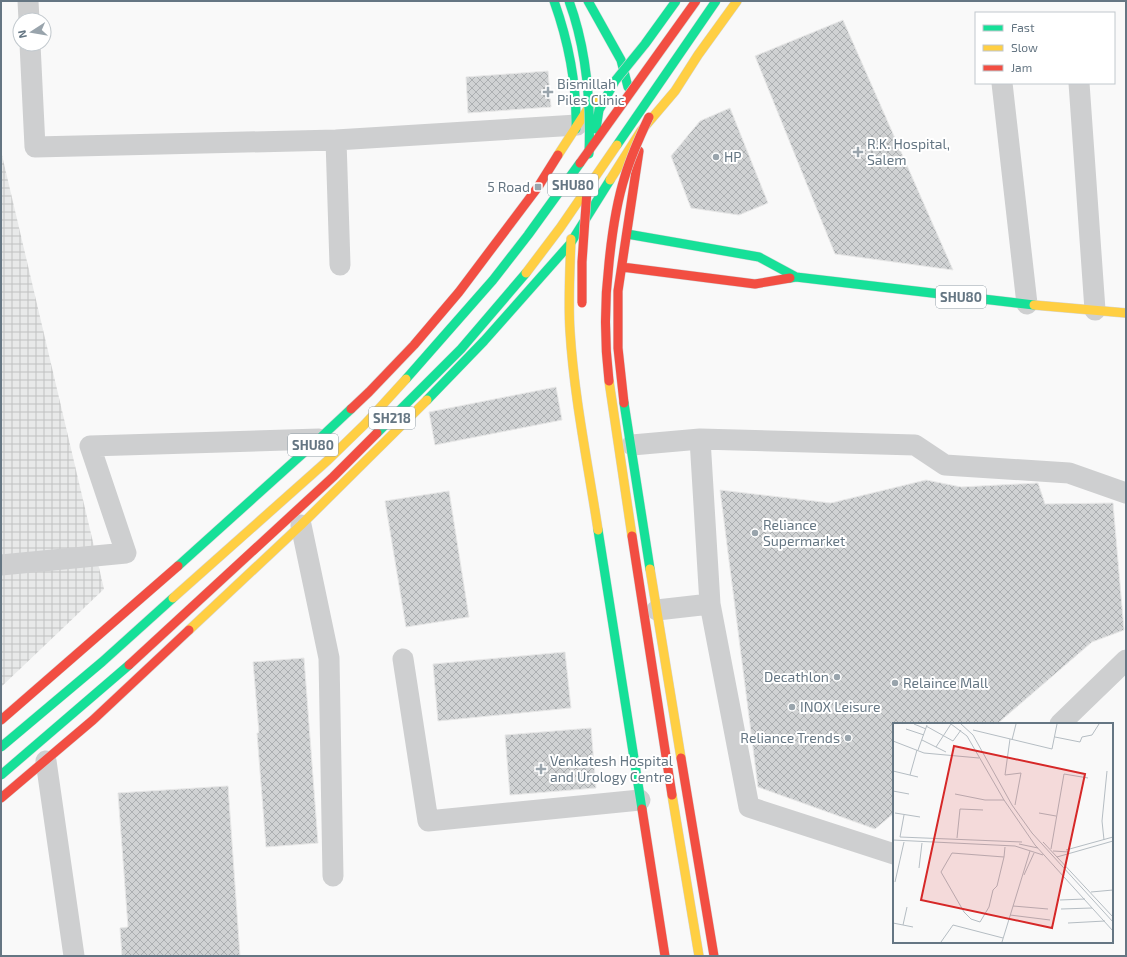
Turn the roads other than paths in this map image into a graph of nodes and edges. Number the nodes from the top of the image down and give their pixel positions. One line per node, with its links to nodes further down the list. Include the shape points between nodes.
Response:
1 (28, 1): 10 (street)
2 (554, 1): 16 (main road, via 565,33 572,72 576,99)
3 (569, 1): 19 (main road, bridge, via 583,51 588,90)
4 (588, 1): 12 (main road)
5 (676, 1): 19 (main road, bridge, via 615,81 599,110)
6 (696, 1): 41 (main road, SH218, bridge, via 493,280 365,424 304,483 102,662)
7 (716, 1): 43 (main road, SH218, bridge, via 560,228 521,279 460,349 333,477 119,674)
8 (725, 1): 50 (main road, bridge, via 668,83 634,150 615,216 606,299 605,338 616,430)
9 (737, 1): 15 (main road, via 675,91)
10 (29, 12)
11 (30, 52): 17 (street, via 35,147)
12 (623, 57): 15 (main road); 16 (main road)
13 (1002, 84): 25 (street)
14 (1078, 84): 27 (street)
15 (641, 131): 20 (main road); 21 (main road)
16 (576, 133): 17 (street); 29 (main road, SHU80, via 459,292 414,345)
17 (336, 140): 22 (street)
18 (575, 157): 21 (main road, SHU80)
19 (589, 168): 26 (main road, bridge, via 582,262)
20 (627, 234): 23 (main road); 24 (main road, via 759,257)
21 (570, 244): 33 (main road, via 479,346); 45 (main road, via 570,330 575,381)
22 (340, 265)
23 (622, 267): 24 (main road, via 756,284); 31 (main road, via 618,291 618,348 623,398)
24 (796, 278): 25 (main road, SHU80)
25 (1027, 304): 27 (main road, SHU80)
26 (583, 310)
27 (1095, 310): 28 (main road, SHU80)
28 (1126, 313)
29 (319, 439): 34 (street, via 90,446 126,553); 39 (main road, SHU80)
30 (700, 439): 31 (street); 32 (street, via 915,445 945,465 1069,473); 35 (street)
31 (632, 445): 36 (main road)
32 (1126, 493)
33 (301, 525): 42 (main road); 47 (street, via 329,658)
34 (1, 565)
35 (710, 604): 36 (street); 46 (street, via 749,807)
36 (657, 610): 51 (main road)
37 (403, 659): 45 (street, via 428,821)
38 (1126, 660): 40 (street)
39 (1, 720)
40 (1061, 723)
41 (1, 747)
42 (46, 761): 44 (main road); 48 (street)
43 (1, 775)
44 (1, 798)
45 (640, 800): 49 (main road)
46 (893, 854)
47 (333, 876)
48 (74, 956)
49 (665, 956)
50 (699, 956)
51 (714, 956)

